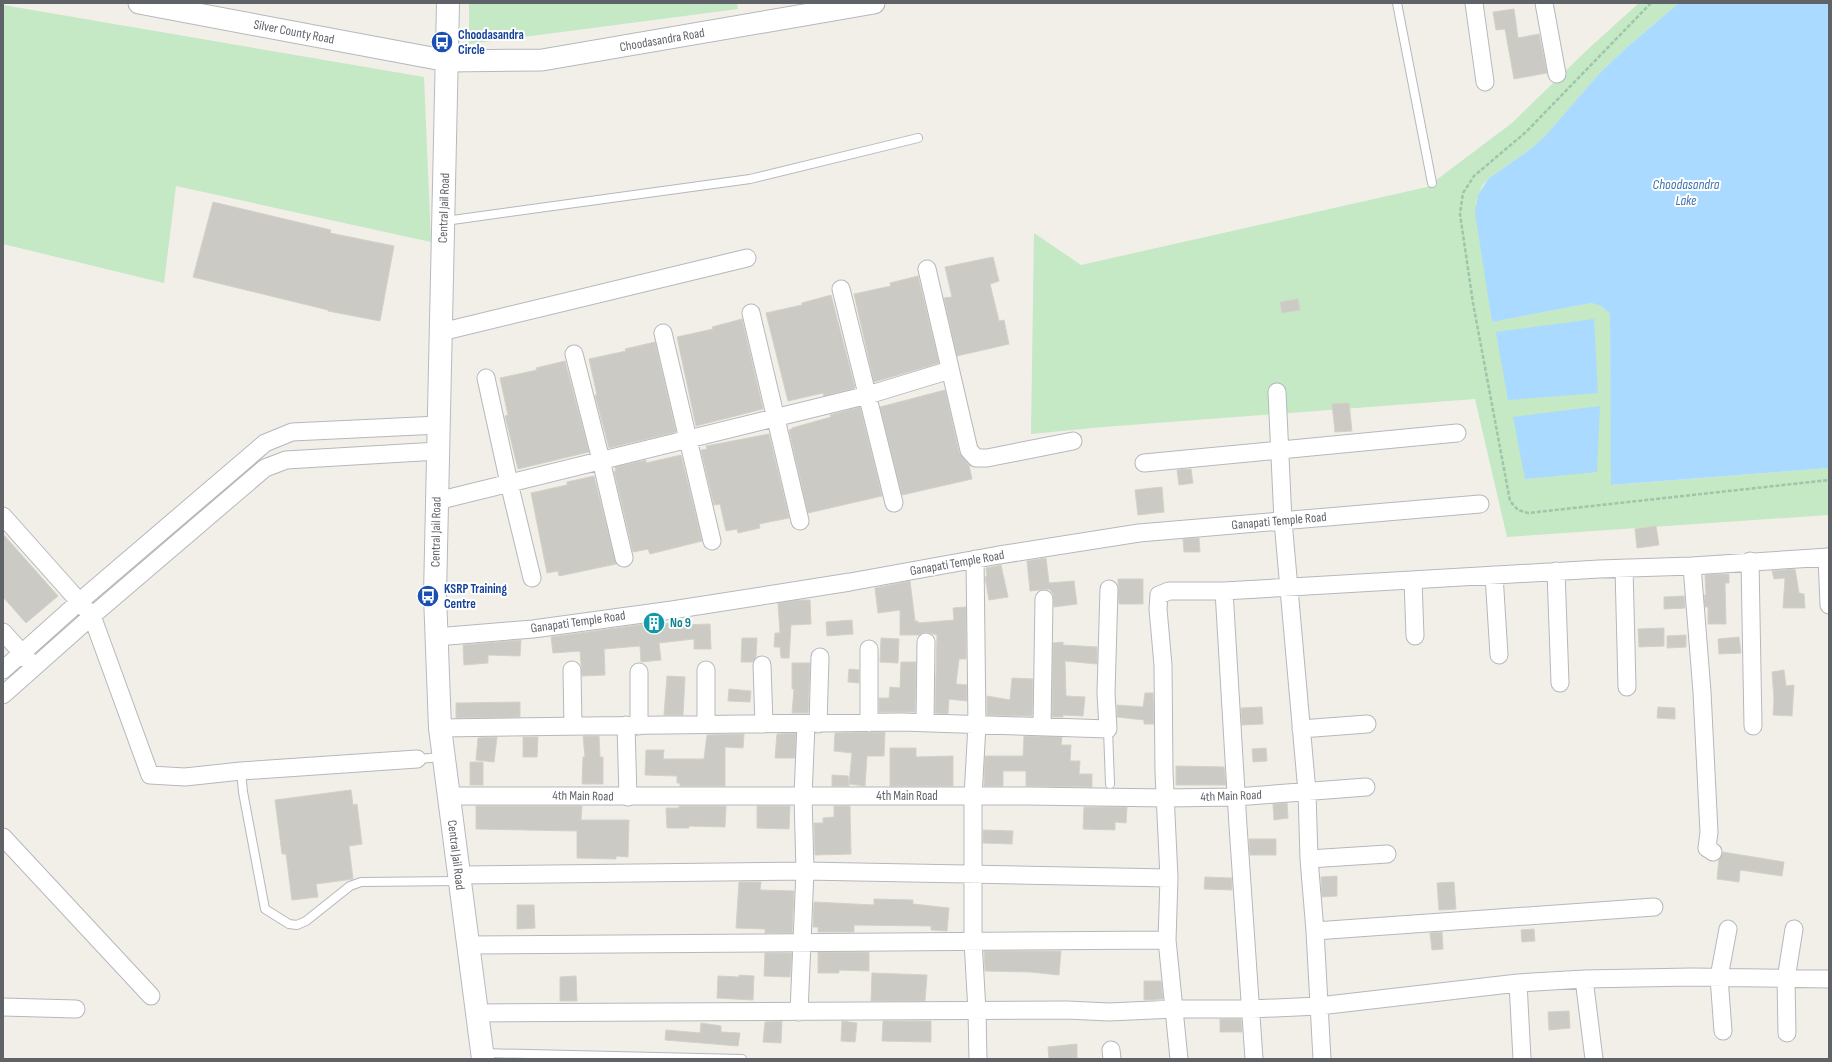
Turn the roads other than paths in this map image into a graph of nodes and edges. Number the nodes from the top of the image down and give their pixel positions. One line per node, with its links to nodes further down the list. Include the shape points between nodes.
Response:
1 (139, 3): 8 (street, Silver County Road)
2 (448, 3): 9 (main road, Central Jail Road)
3 (874, 3): 7 (street, Choodasandra Road)
4 (1397, 3): 13 (lane)
5 (1474, 3): 11 (street)
6 (1544, 3): 10 (street)
7 (851, 5): 9 (street, Choodasandra Road, via 542,60)
8 (174, 6): 9 (street, Silver County Road)
9 (448, 61): 14 (main road, Central Jail Road)
10 (1557, 74)
11 (1486, 82)
12 (918, 138): 14 (lane, via 750,179)
13 (1432, 183)
14 (444, 221): 19 (main road, Central Jail Road)
15 (747, 258): 19 (street)
16 (927, 269): 22 (street)
17 (842, 289): 25 (street)
18 (751, 313): 26 (street)
19 (441, 332): 27 (main road, Central Jail Road)
20 (663, 333): 30 (street)
21 (574, 354): 35 (street)
22 (950, 370): 25 (street); 31 (street, via 969,450 976,458)
23 (486, 378): 37 (street)
24 (1277, 392): 33 (street)
25 (868, 395): 26 (street); 39 (street)
26 (775, 417): 30 (street); 43 (street)
27 (439, 425): 29 (street, via 292,432); 32 (main road, Central Jail Road)
28 (1457, 433): 33 (street)
29 (278, 438): 34 (street); 59 (street, via 266,443)
30 (687, 439): 35 (street); 44 (street)
31 (1073, 441)
32 (438, 451): 34 (street); 38 (main road, Central Jail Road)
33 (1280, 451): 36 (street); 42 (street)
34 (286, 460): 61 (street, via 265,468 247,482)
35 (601, 460): 37 (street); 46 (street)
36 (1144, 463)
37 (509, 483): 38 (street); 53 (street)
38 (437, 501): 64 (main road, Central Jail Road)
39 (894, 503)
40 (1480, 504): 42 (street, Ganapati Temple Road)
41 (3, 516): 59 (street)
42 (1283, 521): 47 (street, Ganapati Temple Road, via 1139,533); 55 (street)
43 (800, 522)
44 (712, 541)
45 (1828, 557): 48 (street); 60 (street)
46 (624, 558)
47 (975, 559): 64 (street, Ganapati Temple Road, via 672,610 533,629); 85 (street)
48 (1750, 561): 49 (street); 88 (street)
49 (1692, 566): 50 (street); 106 (street, via 1702,692 1709,832 1707,848)
50 (1624, 568): 51 (street); 77 (street)
51 (1556, 572): 52 (street); 76 (street)
52 (1494, 575): 54 (street); 68 (street)
53 (532, 578)
54 (1413, 580): 55 (street); 63 (street)
55 (1290, 587): 57 (street); 92 (street)
56 (1109, 589): 91 (street, via 1106,693)
57 (1224, 591): 103 (street); 104 (street, via 1169,591 1159,595)
58 (1044, 599): 89 (street)
59 (78, 602): 61 (street); 67 (street)
60 (1829, 605)
61 (92, 616): 71 (street); 95 (street, via 150,775 185,777)
62 (3, 632): 67 (street)
63 (1415, 636)
64 (436, 637): 90 (main road, Central Jail Road)
65 (926, 642): 80 (street)
66 (869, 649): 79 (street)
67 (22, 654): 71 (street); 72 (street)
68 (1499, 655)
69 (820, 657): 83 (street)
70 (762, 665): 82 (street)
71 (34, 667): 78 (street)
72 (3, 670)
73 (572, 670): 86 (street)
74 (706, 670): 81 (street)
75 (639, 672): 87 (street)
76 (1560, 683)
77 (1626, 687)
78 (3, 694)
79 (869, 723): 80 (street); 83 (street)
80 (925, 723): 85 (street)
81 (706, 724): 82 (street); 87 (street)
82 (764, 724): 83 (street)
83 (812, 724): 101 (street)
84 (1367, 724): 92 (street)
85 (976, 725): 89 (street); 102 (street)
86 (573, 726): 87 (street); 90 (street)
87 (632, 726): 100 (street)
88 (1753, 726)
89 (1042, 727): 91 (street)
90 (440, 728): 93 (main road, Central Jail Road)
91 (1108, 729): 96 (lane)
92 (1301, 729): 98 (street)
93 (444, 757): 94 (lane); 99 (main road, Central Jail Road)
94 (417, 759): 95 (street)
95 (241, 771): 111 (lane, via 265,909 289,924 297,925 306,921 350,886 361,882)
96 (1110, 784)
97 (1366, 787): 98 (street, 4th Main Road)
98 (1307, 792): 103 (street, 4th Main Road); 108 (street)
99 (448, 796): 100 (street, 4th Main Road); 111 (main road, Central Jail Road)
100 (628, 796): 101 (street, 4th Main Road)
101 (803, 796): 102 (street, 4th Main Road); 109 (street)
102 (973, 797): 104 (street, 4th Main Road); 110 (street)
103 (1236, 797): 104 (street, 4th Main Road); 131 (street)
104 (1166, 798): 112 (street)
105 (3, 837): 126 (street)
106 (1713, 852)
107 (1387, 854): 108 (street)
108 (1309, 859): 116 (street)
109 (805, 871): 110 (street); 111 (street); 119 (street)
110 (973, 873): 112 (street); 118 (street)
111 (459, 878): 120 (main road, Central Jail Road)
112 (1169, 878): 117 (street)
113 (1654, 907): 116 (street)
114 (1728, 929): 121 (street)
115 (1794, 929): 123 (street)
116 (1315, 931): 127 (street)
117 (1166, 940): 118 (street); 130 (street)
118 (973, 941): 119 (street); 132 (street)
119 (801, 942): 120 (street); 133 (street)
120 (468, 945): 134 (main road, Central Jail Road)
121 (1718, 977): 122 (street); 123 (street); 135 (street)
122 (1584, 978): 125 (street); 144 (street)
123 (1786, 979): 124 (street); 136 (street)
124 (1829, 979)
125 (1518, 983): 127 (street); 143 (street)
126 (151, 996)
127 (1318, 1006): 131 (street); 142 (street)
128 (3, 1008): 129 (street)
129 (76, 1009)
130 (1175, 1009): 131 (street); 132 (street, via 1109,1012); 140 (street)
131 (1251, 1009): 141 (street)
132 (978, 1011): 133 (street); 139 (street)
133 (799, 1012): 134 (street)
134 (477, 1013): 137 (main road, Central Jail Road)
135 (1723, 1031)
136 (1787, 1033)
137 (483, 1056): 138 (lane)
138 (742, 1059)
139 (978, 1059)
140 (1179, 1059)
141 (1254, 1059)
142 (1322, 1059)
143 (1522, 1059)
144 (1594, 1059)

